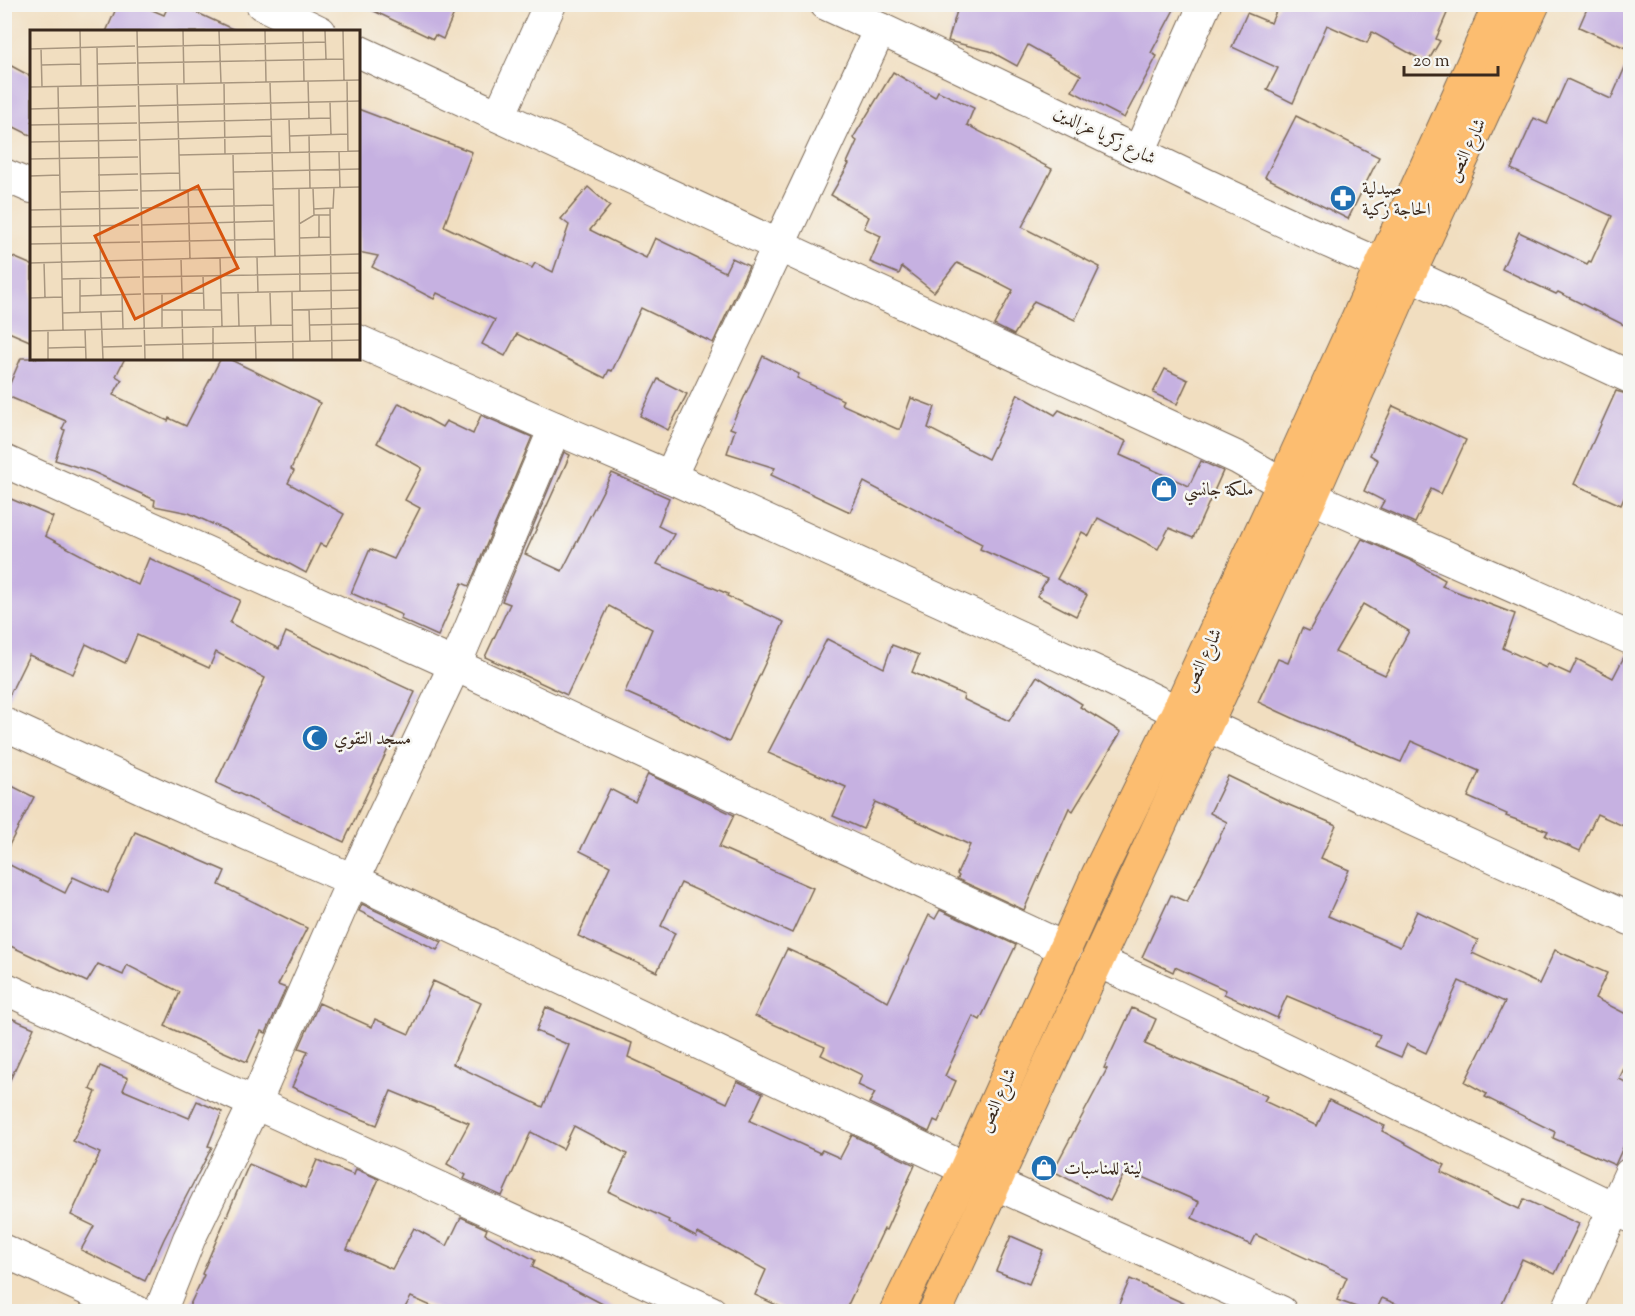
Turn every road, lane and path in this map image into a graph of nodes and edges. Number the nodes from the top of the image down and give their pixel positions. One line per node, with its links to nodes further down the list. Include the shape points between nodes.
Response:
1 (550, 4): 10 (street)
2 (826, 4): 7 (street, شارع زكريا عزالدين)
3 (1205, 4): 11 (street)
4 (1500, 4): 15 (main road, شارع النص)
5 (1533, 4): 15 (main road, شارع النص)
6 (278, 14): 8 (street)
7 (880, 29): 11 (street, شارع زكريا عزالدين); 14 (street)
8 (315, 30)
9 (360, 52): 10 (street)
10 (499, 116): 14 (street)
11 (1139, 152): 15 (street, شارع زكريا عزالدين, via 1283,222)
12 (4, 175): 13 (street)
13 (30, 186)
14 (780, 247): 20 (street); 21 (street, via 1238,458)
15 (1396, 270): 17 (street, شارع زكريا عزالدين); 21 (main road, شارع النص)
16 (360, 342): 18 (street)
17 (1630, 377)
18 (555, 429): 20 (street); 23 (street)
19 (4, 461): 23 (street)
20 (670, 477): 24 (street)
21 (1297, 490): 22 (street); 24 (main road, شارع النص)
22 (1630, 638)
23 (455, 665): 26 (street); 28 (street)
24 (1191, 718): 27 (street); 28 (main road, شارع النص, via 1098,875); 29 (main road, شارع النص)
25 (4, 724): 26 (street)
26 (353, 880): 31 (street); 33 (street)
27 (1630, 919)
28 (1066, 949): 33 (main road, شارع النص)
29 (1097, 961): 33 (main road, شارع النص); 34 (street)
30 (4, 988): 31 (street)
31 (255, 1103): 37 (street, via 189,1239); 38 (street)
32 (1630, 1174): 34 (street)
33 (980, 1176): 39 (main road, شارع النص); 40 (main road, شارع النص); 41 (street)
34 (1622, 1212): 42 (street)
35 (4, 1251): 36 (street)
36 (137, 1311)
37 (160, 1311)
38 (711, 1311)
39 (896, 1311)
40 (935, 1311)
41 (1281, 1311)
42 (1567, 1311)

